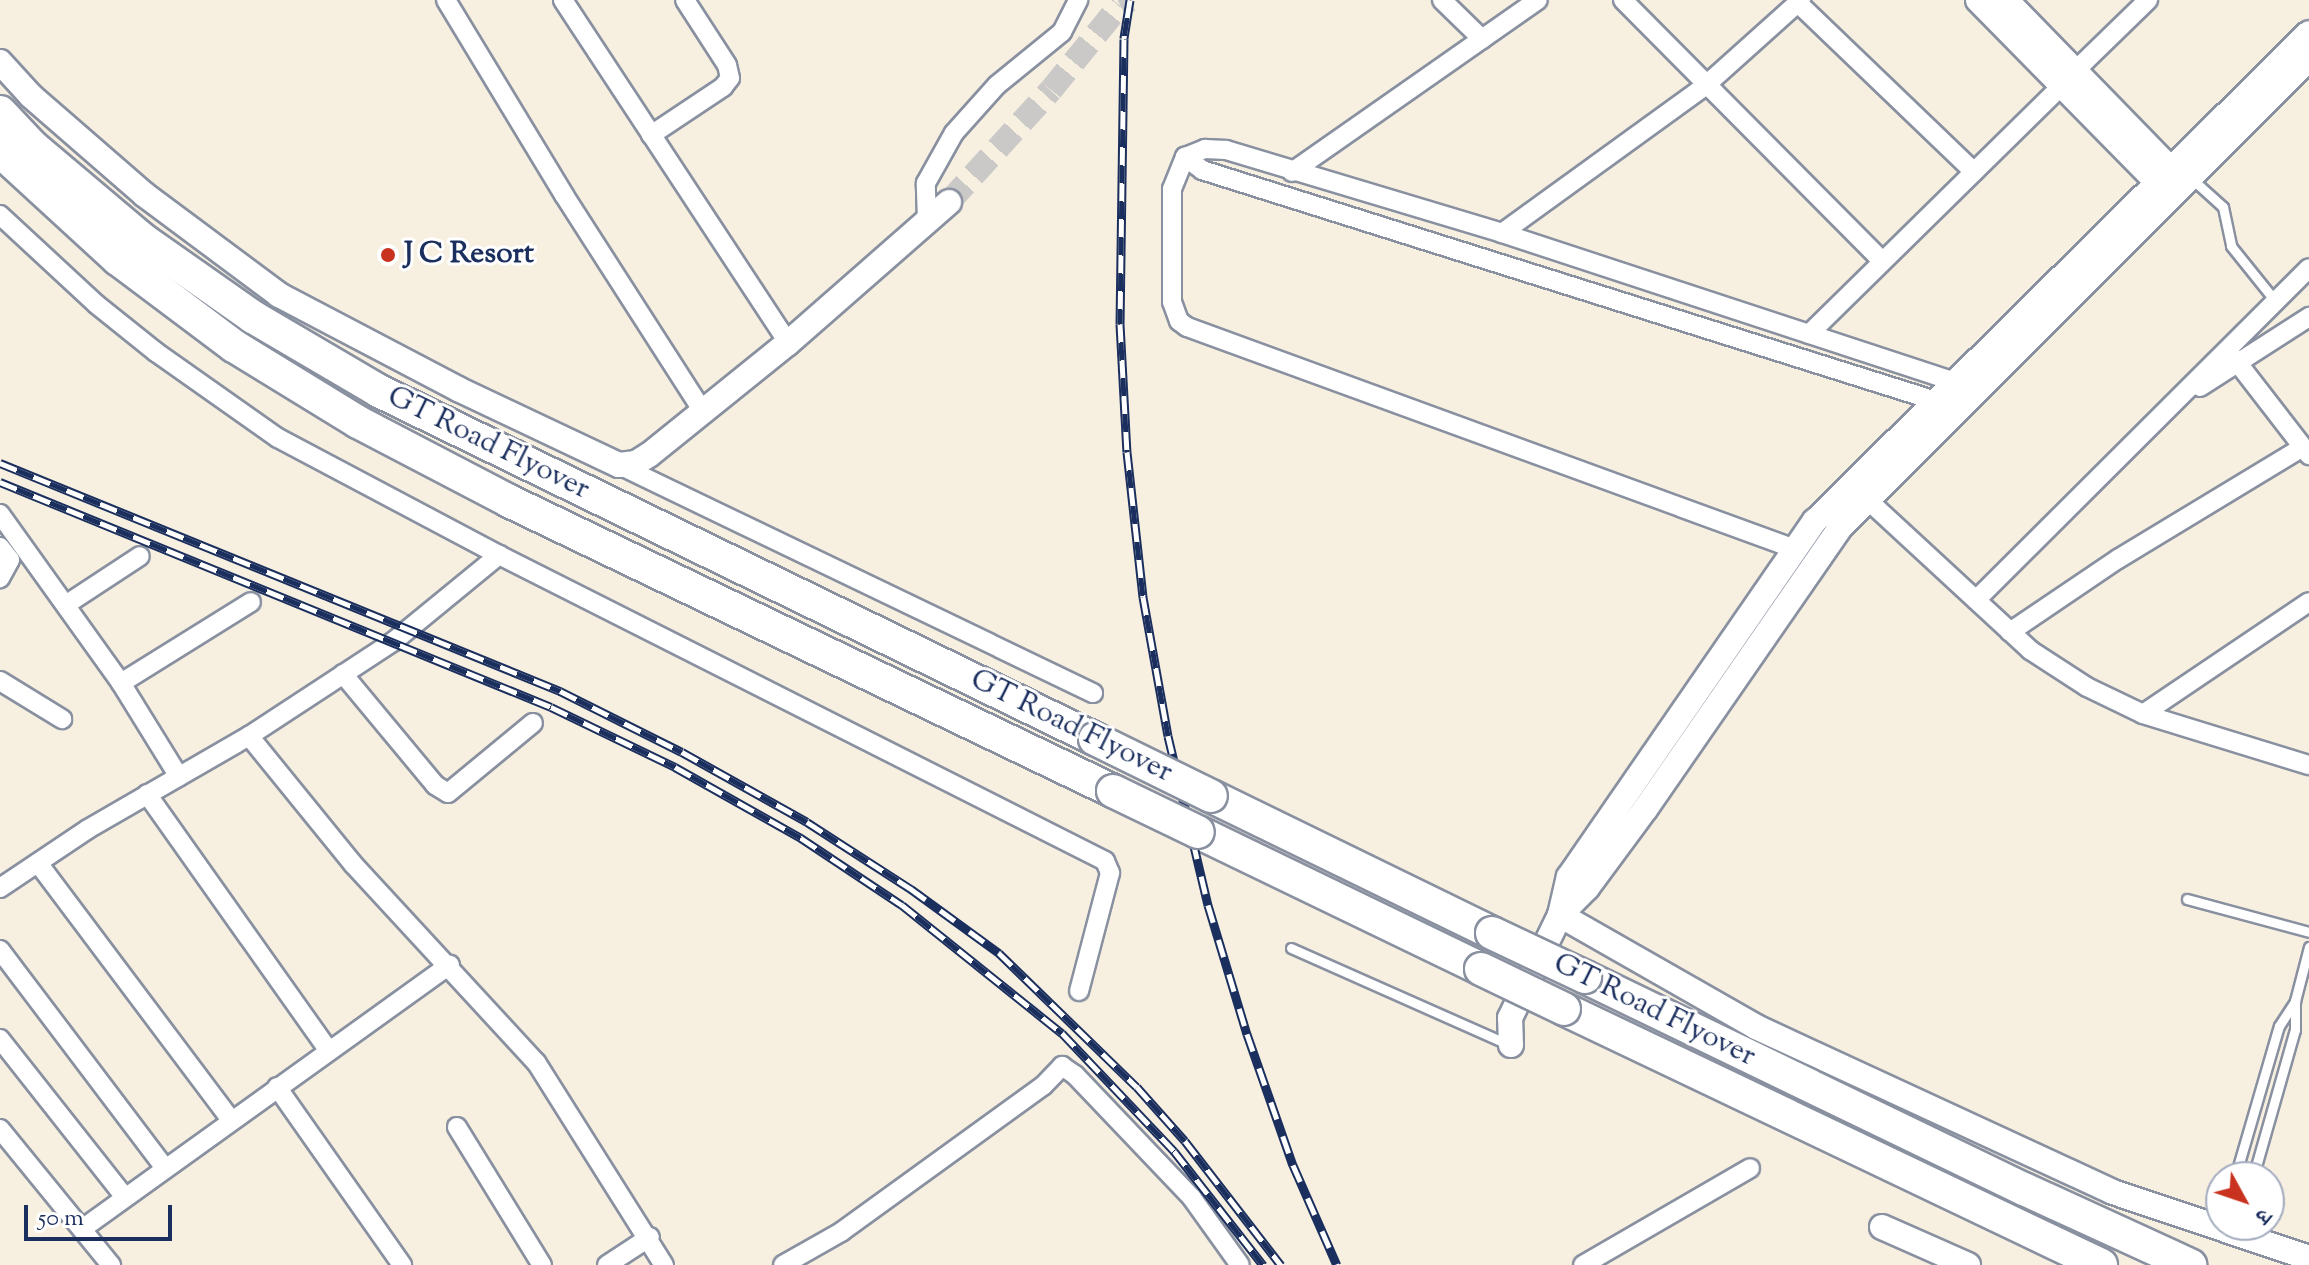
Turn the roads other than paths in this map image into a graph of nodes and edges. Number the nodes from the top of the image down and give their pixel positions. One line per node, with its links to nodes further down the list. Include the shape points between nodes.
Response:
1 (446, 0): 40 (street)
2 (563, 0): 19 (street)
3 (685, 0): 19 (street, via 730,78)
4 (1078, 0): 27 (street, via 1062,32 997,85 954,133 926,183)
5 (1442, 0): 13 (street)
6 (1538, 0): 13 (street)
7 (1623, 0): 17 (street)
8 (1978, 0): 16 (street)
9 (2006, 0): 16 (street)
10 (2148, 0): 16 (street)
11 (1800, 1): 17 (street); 23 (street)
12 (2309, 33): 24 (street)
13 (1482, 39): 22 (street)
14 (2309, 59): 24 (street)
15 (0, 62): 42 (street, via 31,96 145,195 279,295 458,389)
16 (2068, 78): 23 (street); 24 (street)
17 (1705, 86): 28 (street); 29 (street)
18 (0, 112): 105 (highway, GT Road Flyover, bridge, via 32,146 142,239 253,317 379,391 1492,933)
19 (651, 135): 34 (street)
20 (0, 151): 104 (highway, GT Road Flyover, bridge, via 118,259 234,346 358,422 509,501)
21 (1185, 157): 22 (street, via 1205,149 1226,150); 39 (street, via 1202,170); 46 (street, via 1172,189 1172,288 1174,312 1187,327)
22 (1292, 172): 28 (street)
23 (1974, 172): 29 (street)
24 (2175, 182): 31 (lane, via 2223,207 2231,246); 37 (street); 43 (street)
25 (949, 202): 27 (street)
26 (0, 215): 47 (street, via 96,304 278,438)
27 (927, 220): 34 (street)
28 (1502, 233): 33 (street)
29 (1882, 261): 33 (street)
30 (2309, 268): 31 (street)
31 (2276, 302): 35 (street)
32 (2309, 317): 36 (street)
33 (1809, 334): 37 (street)
34 (788, 343): 40 (street)
35 (2229, 349): 36 (street); 38 (street)
36 (2239, 365): 38 (street); 41 (street)
37 (1955, 382): 39 (street)
38 (2184, 396): 50 (street)
39 (1936, 401): 43 (street)
40 (702, 410): 42 (street, via 649,455)
41 (2306, 451): 54 (street, via 2118,559)
42 (619, 465): 58 (street)
43 (1859, 493): 46 (street, via 1815,521); 50 (street); 69 (street, via 1840,528 1587,888)
44 (0, 514): 53 (street)
45 (0, 547): 49 (street, via 10,560)
46 (1795, 549): 69 (street, via 1569,877)
47 (499, 555): 55 (street, via 437,609); 75 (street, via 1105,861 1110,873)
48 (140, 556): 53 (street)
49 (0, 578)
50 (1976, 600): 54 (street)
51 (251, 602): 57 (street)
52 (2309, 602): 59 (street)
53 (67, 604): 57 (street)
54 (2010, 632): 59 (street, via 2087,687)
55 (343, 674): 61 (street, via 435,785 448,793); 62 (street)
56 (0, 681): 60 (street)
57 (121, 683): 64 (street)
58 (1093, 693)
59 (2143, 714): 63 (street)
60 (62, 719)
61 (533, 723)
62 (249, 736): 64 (street); 74 (street, via 353,864)
63 (2309, 765)
64 (179, 777): 65 (street)
65 (147, 794): 66 (street); 79 (street)
66 (38, 863): 67 (street); 81 (street)
67 (0, 888)
68 (2187, 899): 70 (lane)
69 (1560, 915): 78 (street, via 1510,1018); 89 (street, via 1756,1027 2113,1192)
70 (2309, 932)
71 (2309, 947): 76 (lane)
72 (1291, 948): 78 (lane)
73 (0, 950): 86 (street)
74 (450, 965): 79 (street); 92 (street, via 542,1069)
75 (1079, 991)
76 (2295, 1001): 84 (lane, via 2279,1026); 85 (lane, via 2295,1030)
77 (0, 1039): 88 (street)
78 (1511, 1045)
79 (328, 1050): 80 (street)
80 (277, 1087): 81 (street); 96 (street)
81 (231, 1120): 86 (street)
82 (457, 1127): 97 (street)
83 (0, 1129): 91 (street)
84 (2240, 1161)
85 (2258, 1161)
86 (164, 1167): 88 (street)
87 (1750, 1168): 102 (street)
88 (124, 1196): 91 (street)
89 (2205, 1221)
90 (1882, 1227): 103 (street)
91 (82, 1229): 95 (street)
92 (650, 1237): 98 (street); 99 (street)
93 (2264, 1241): 94 (street)
94 (2309, 1258)
95 (111, 1265)
96 (402, 1265)
97 (542, 1265)
98 (607, 1265)
99 (664, 1265)
100 (783, 1265): 101 (street, via 841,1232 1043,1086 1062,1066 1192,1198)
101 (1240, 1265)
102 (1583, 1265)
103 (1968, 1265)
104 (2101, 1265)
105 (2190, 1265)

